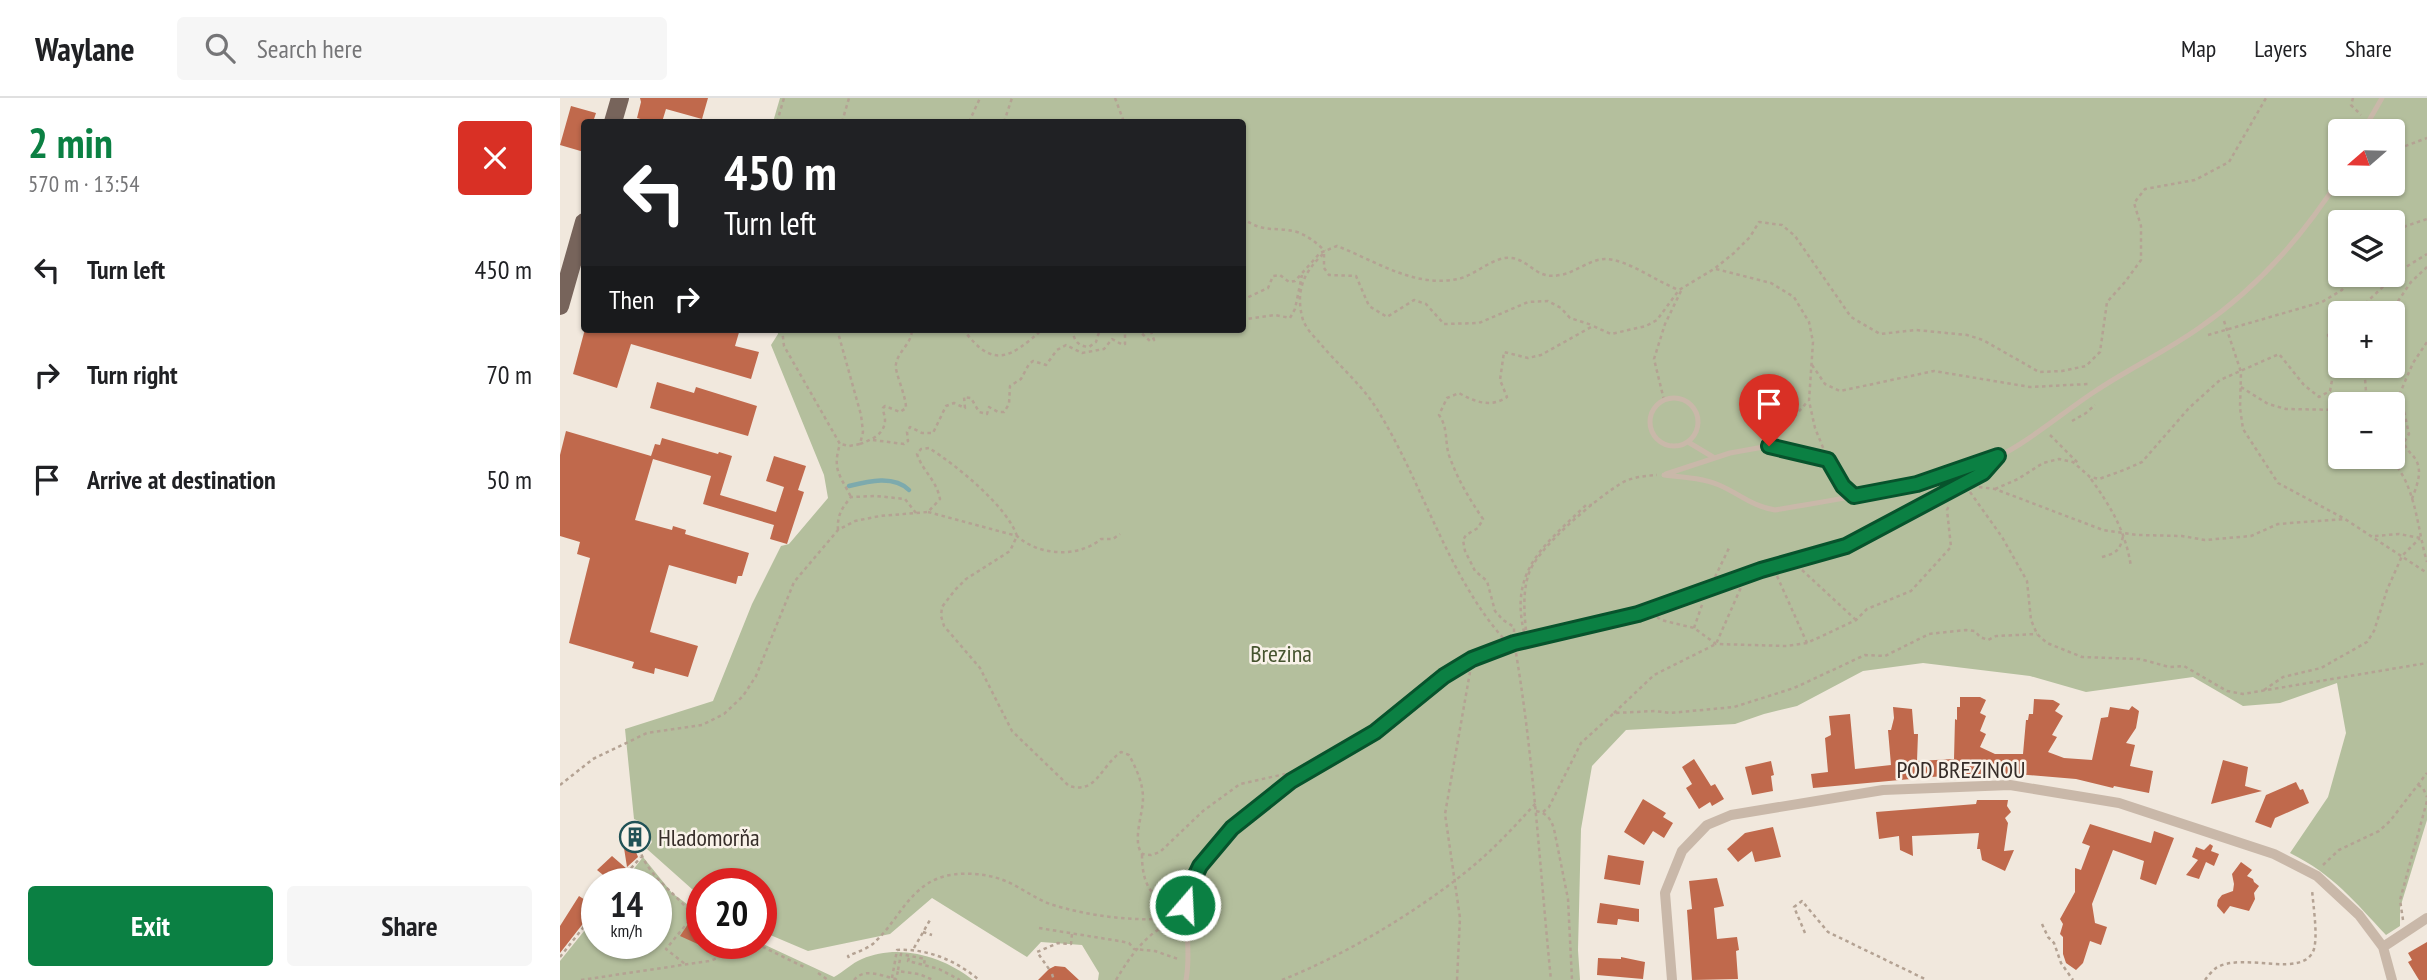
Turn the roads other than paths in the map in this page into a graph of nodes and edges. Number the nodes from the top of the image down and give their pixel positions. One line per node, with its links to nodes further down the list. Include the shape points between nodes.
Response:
1 (620, 98): 3 (main road)
2 (2382, 98): 4 (lane)
3 (614, 119)
4 (2369, 119)
5 (2328, 196): 9 (lane, via 2278,260 2221,312)
6 (581, 232): 7 (main road)
7 (560, 306)
8 (1688, 442): 8 (lane, via 1670,446 1654,435 1651,415 1664,400 1678,398 1695,410 1698,425); 10 (lane)
9 (1998, 456): 11 (lane, via 1917,484); 14 (lane, via 1983,473 1846,546 1653,609 1514,643 1444,676 1375,732 1306,771 1232,828 1200,866 1191,885 1185,905 1189,963)
10 (1713, 457): 11 (lane, via 1769,446 1828,460); 11 (lane, via 1664,475 1716,484 1757,507 1774,510)
11 (1854, 496)
12 (2427, 918): 13 (street)
13 (2383, 947): 15 (street, POD BREZINOU, via 2318,873 2119,803 2010,785 1883,790 1731,815 1707,825 1682,851 1665,893); 16 (street, POD BREZINOU)
14 (1185, 980)
15 (1672, 980)
16 (2392, 980)

